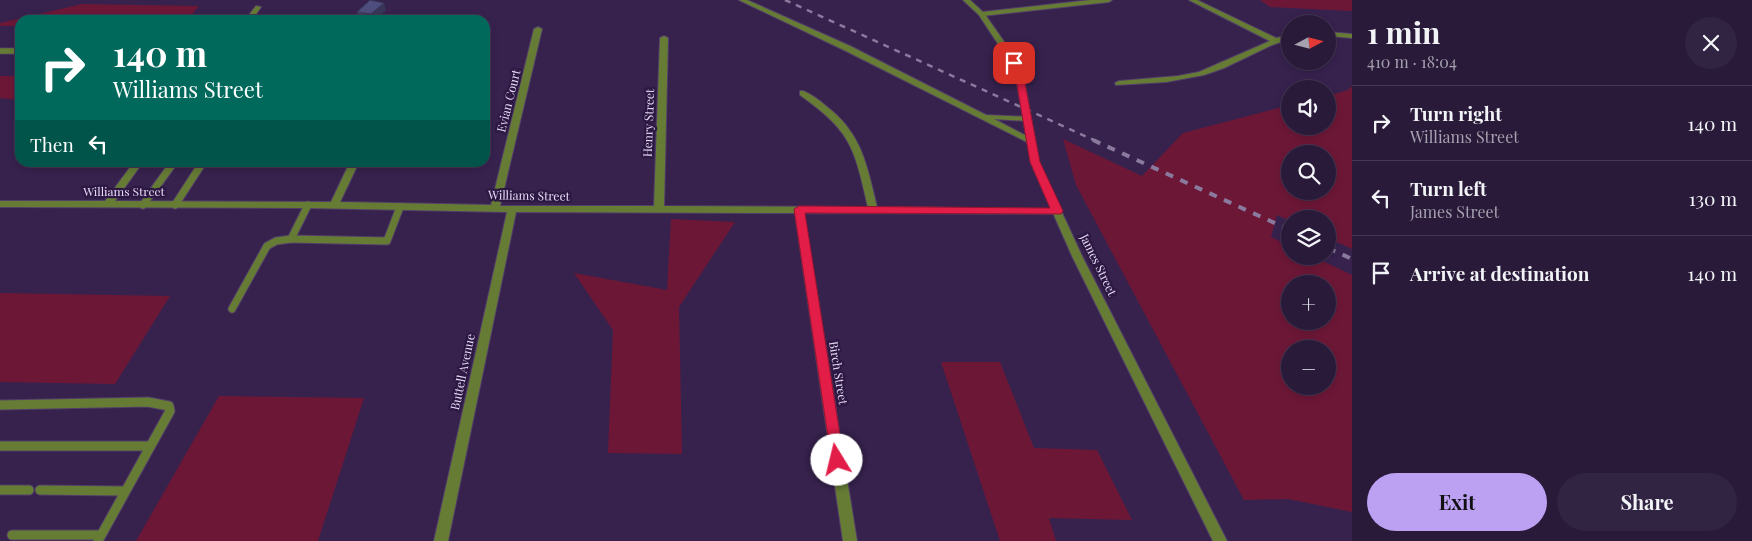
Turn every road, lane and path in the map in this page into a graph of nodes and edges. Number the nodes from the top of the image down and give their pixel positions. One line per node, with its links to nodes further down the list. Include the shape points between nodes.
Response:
1 (742, 0): 20 (street)
2 (966, 0): 8 (street, James Street)
3 (1053, 0): 6 (street)
4 (1109, 0): 6 (street)
5 (1192, 0): 15 (street)
6 (1060, 6): 8 (street)
7 (258, 7): 9 (street)
8 (982, 14): 21 (street, James Street, via 1019,73)
9 (252, 15)
10 (538, 29): 34 (street, Evian Court)
11 (1336, 35): 12 (street)
12 (1352, 36)
13 (664, 38): 36 (street, Henry Street)
14 (1281, 39): 15 (street)
15 (1274, 40): 18 (street, via 1211,71)
16 (0, 51): 17 (lane)
17 (15, 51)
18 (1119, 83)
19 (803, 93): 38 (street, via 843,126 855,146)
20 (983, 115): 21 (street); 22 (street)
21 (1028, 119): 22 (street, James Street)
22 (1030, 140): 39 (street, James Street, via 1035,162)
23 (135, 167): 28 (street)
24 (170, 167): 29 (lane)
25 (200, 167): 30 (lane)
26 (353, 167): 32 (street)
27 (0, 204): 28 (street, Williams Street)
28 (107, 205): 29 (street, Williams Street)
29 (143, 205): 30 (street, Williams Street)
30 (175, 205): 31 (street, Williams Street)
31 (308, 205): 32 (street, Williams Street); 40 (lane)
32 (334, 206): 33 (street, Williams Street)
33 (400, 207): 34 (street, Williams Street); 40 (lane, via 387,241)
34 (494, 208): 35 (street, Williams Street)
35 (512, 209): 36 (street, Williams Street); 51 (street, Buttell Avenue)
36 (659, 209): 37 (street, Williams Street)
37 (799, 209): 38 (street, Williams Street); 52 (street, Birch Street)
38 (873, 210): 39 (street, Williams Street)
39 (1057, 211): 53 (street, James Street)
40 (291, 239): 41 (lane, via 267,246)
41 (232, 309)
42 (0, 405): 44 (lane, via 148,402 169,406 170,411)
43 (0, 446): 44 (lane)
44 (150, 446): 48 (lane)
45 (0, 490): 46 (lane)
46 (29, 490)
47 (40, 490): 48 (lane)
48 (125, 491): 50 (lane)
49 (12, 535): 50 (lane)
50 (99, 538)
51 (440, 541)
52 (850, 541)
53 (1220, 541)

